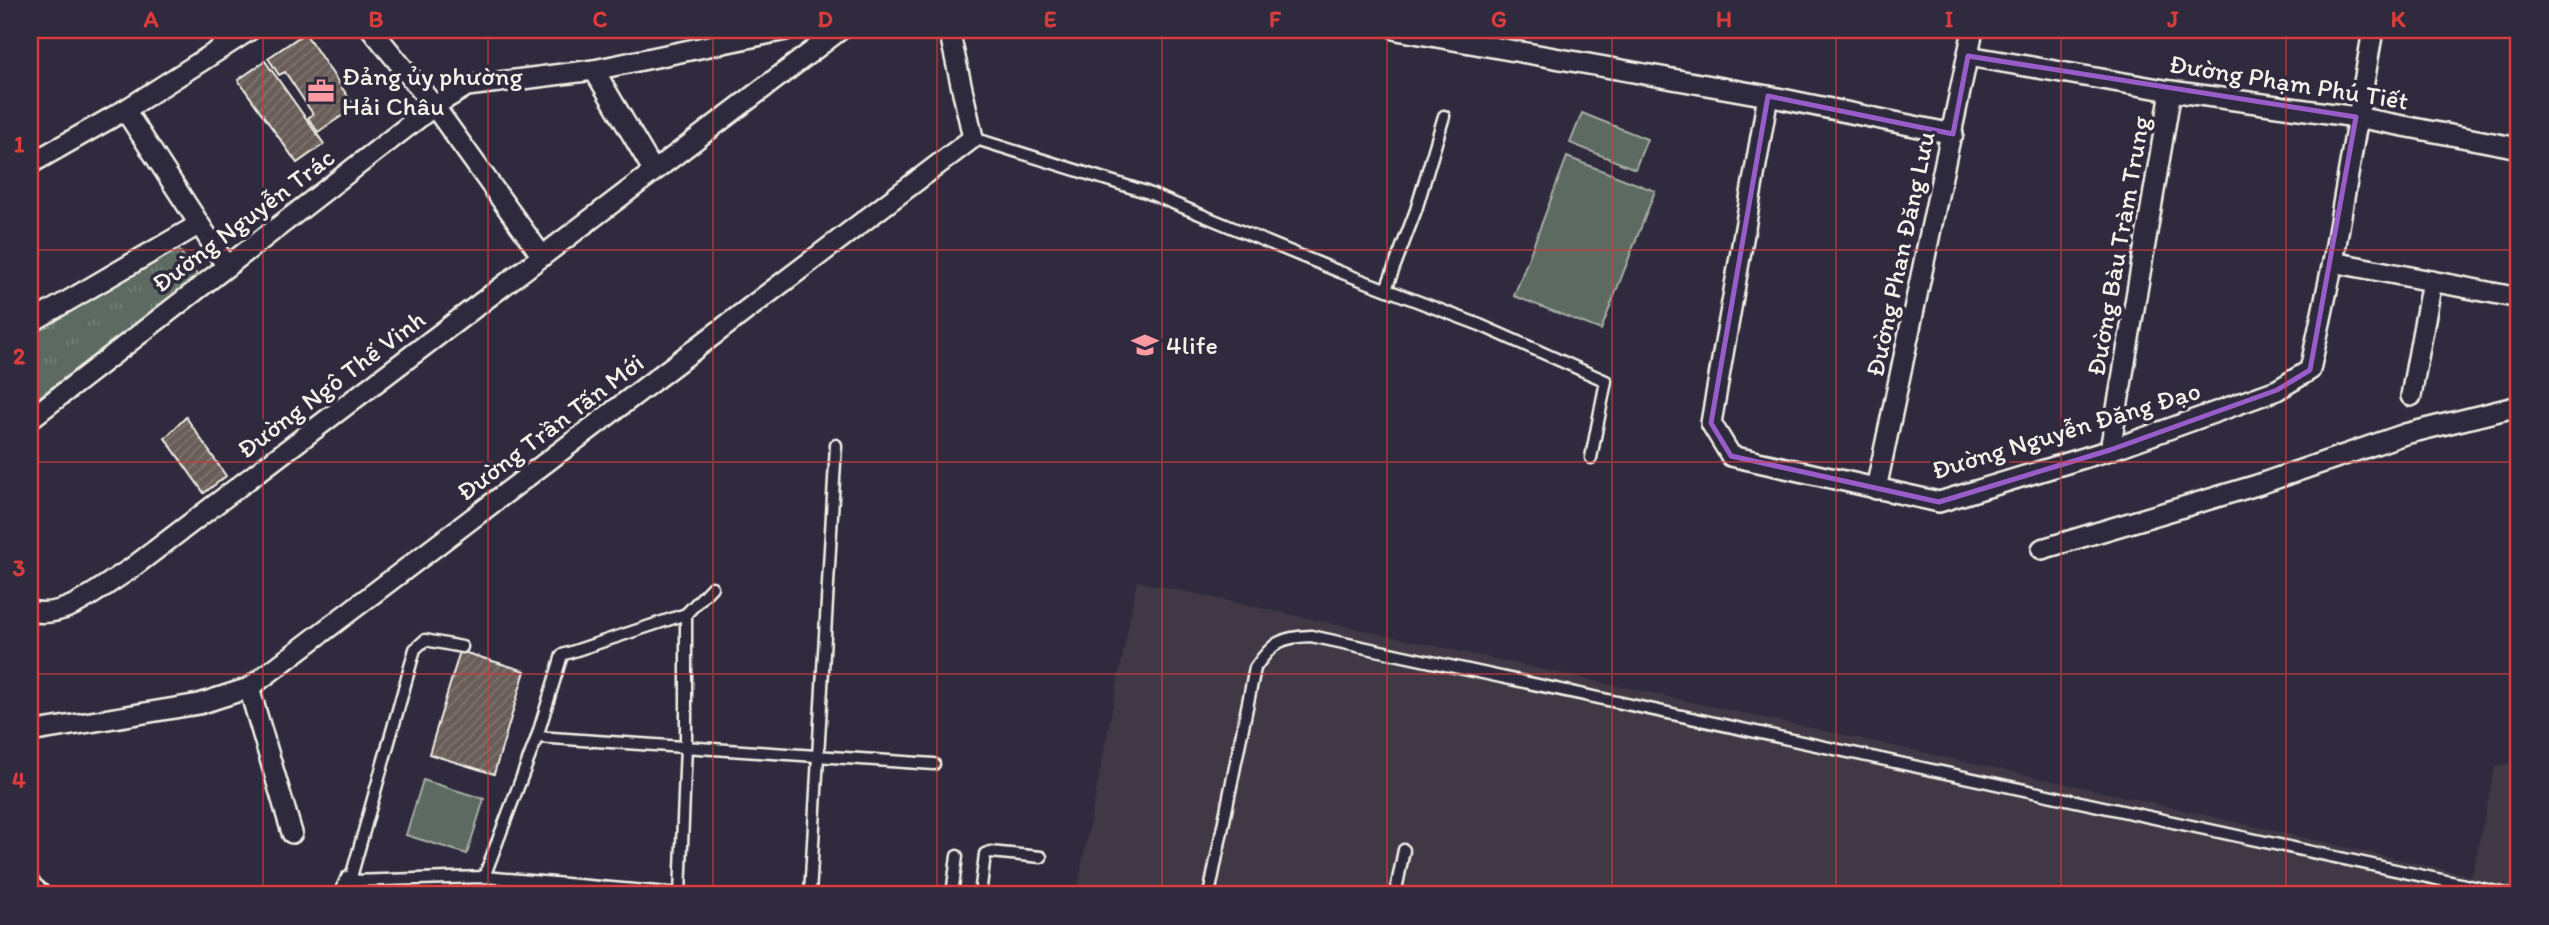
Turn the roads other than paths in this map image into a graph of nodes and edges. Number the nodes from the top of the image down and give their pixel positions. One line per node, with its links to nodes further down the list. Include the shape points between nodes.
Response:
1 (250, 30): 15 (street)
2 (372, 30): 14 (street)
3 (786, 30): 11 (street, Đường Nguyễn Trác)
4 (840, 30): 22 (street, Đường Ngô Thế Vinh)
5 (949, 30): 19 (street)
6 (1397, 30): 9 (street)
7 (1973, 30): 10 (street, Đường Phan Đăng Lưu)
8 (2373, 30): 17 (street, Đường Nguyễn Đăng Đạo)
9 (1445, 34): 13 (street)
10 (1968, 56): 12 (street, Đường Phạm Phú Tiết); 18 (street, Đường Phan Đăng Lưu)
11 (594, 70): 14 (street, Đường Nguyễn Trác, via 467,86); 22 (street)
12 (2171, 91): 17 (street, Đường Phạm Phú Tiết); 35 (street, Đường Bàu Tràm Trung)
13 (1768, 96): 18 (street); 37 (street, Đường Nguyễn Đăng Đạo, via 1711,423 1731,456)
14 (434, 106): 24 (street); 26 (street, Đường Nguyễn Trác)
15 (125, 110): 21 (street); 23 (street)
16 (1444, 116): 28 (lane)
17 (2356, 117): 20 (street, Đường Phạm Phú Tiết); 25 (street, Đường Nguyễn Đăng Đạo)
18 (1952, 134): 37 (street, Đường Phan Đăng Lưu)
19 (973, 138): 28 (lane, via 1146,192); 43 (street, Đường Trần Tấn Mới)
20 (2519, 148)
21 (30, 164)
22 (653, 170): 24 (street, Đường Ngô Thế Vinh)
23 (198, 225): 26 (street); 30 (street)
24 (542, 256): 40 (street, Đường Ngô Thế Vinh, via 129,570 63,611)
25 (2333, 262): 27 (street); 35 (street, Đường Nguyễn Đăng Đạo, via 2309,370 2277,390)
26 (226, 265): 33 (street, Đường Nguyễn Trác)
27 (2432, 281): 29 (street); 31 (street)
28 (1386, 289): 36 (lane, via 1606,381)
29 (2519, 298)
30 (30, 323)
31 (2412, 396)
32 (2519, 405): 38 (street, via 2405,434 2257,485)
33 (30, 419)
34 (836, 446): 47 (lane)
35 (2110, 450): 37 (street, Đường Nguyễn Đăng Đạo, via 1939,502)
36 (1591, 458)
37 (1877, 489)
38 (2042, 549)
39 (712, 587): 41 (lane)
40 (30, 611)
41 (686, 614): 45 (lane, via 562,655); 46 (lane)
42 (462, 647): 55 (lane, via 425,640 415,649)
43 (248, 688): 44 (street, Đường Trần Tấn Mới, via 199,704); 49 (street)
44 (30, 732)
45 (537, 737): 46 (lane); 53 (lane)
46 (686, 746): 47 (lane); 57 (lane)
47 (818, 755): 48 (lane); 60 (lane)
48 (934, 764)
49 (292, 833)
50 (1404, 850): 64 (lane)
51 (957, 856): 61 (lane)
52 (1041, 857): 62 (lane, via 985,854)
53 (484, 877): 55 (lane); 57 (lane)
54 (30, 885): 58 (street)
55 (347, 888)
56 (2471, 891): 63 (lane, via 1311,636 1286,637 1267,651 1255,668); 65 (lane)
57 (680, 894): 59 (lane)
58 (41, 895)
59 (692, 895)
60 (810, 895)
61 (951, 895)
62 (980, 895)
63 (1209, 895)
64 (1395, 895)
65 (2511, 895)

